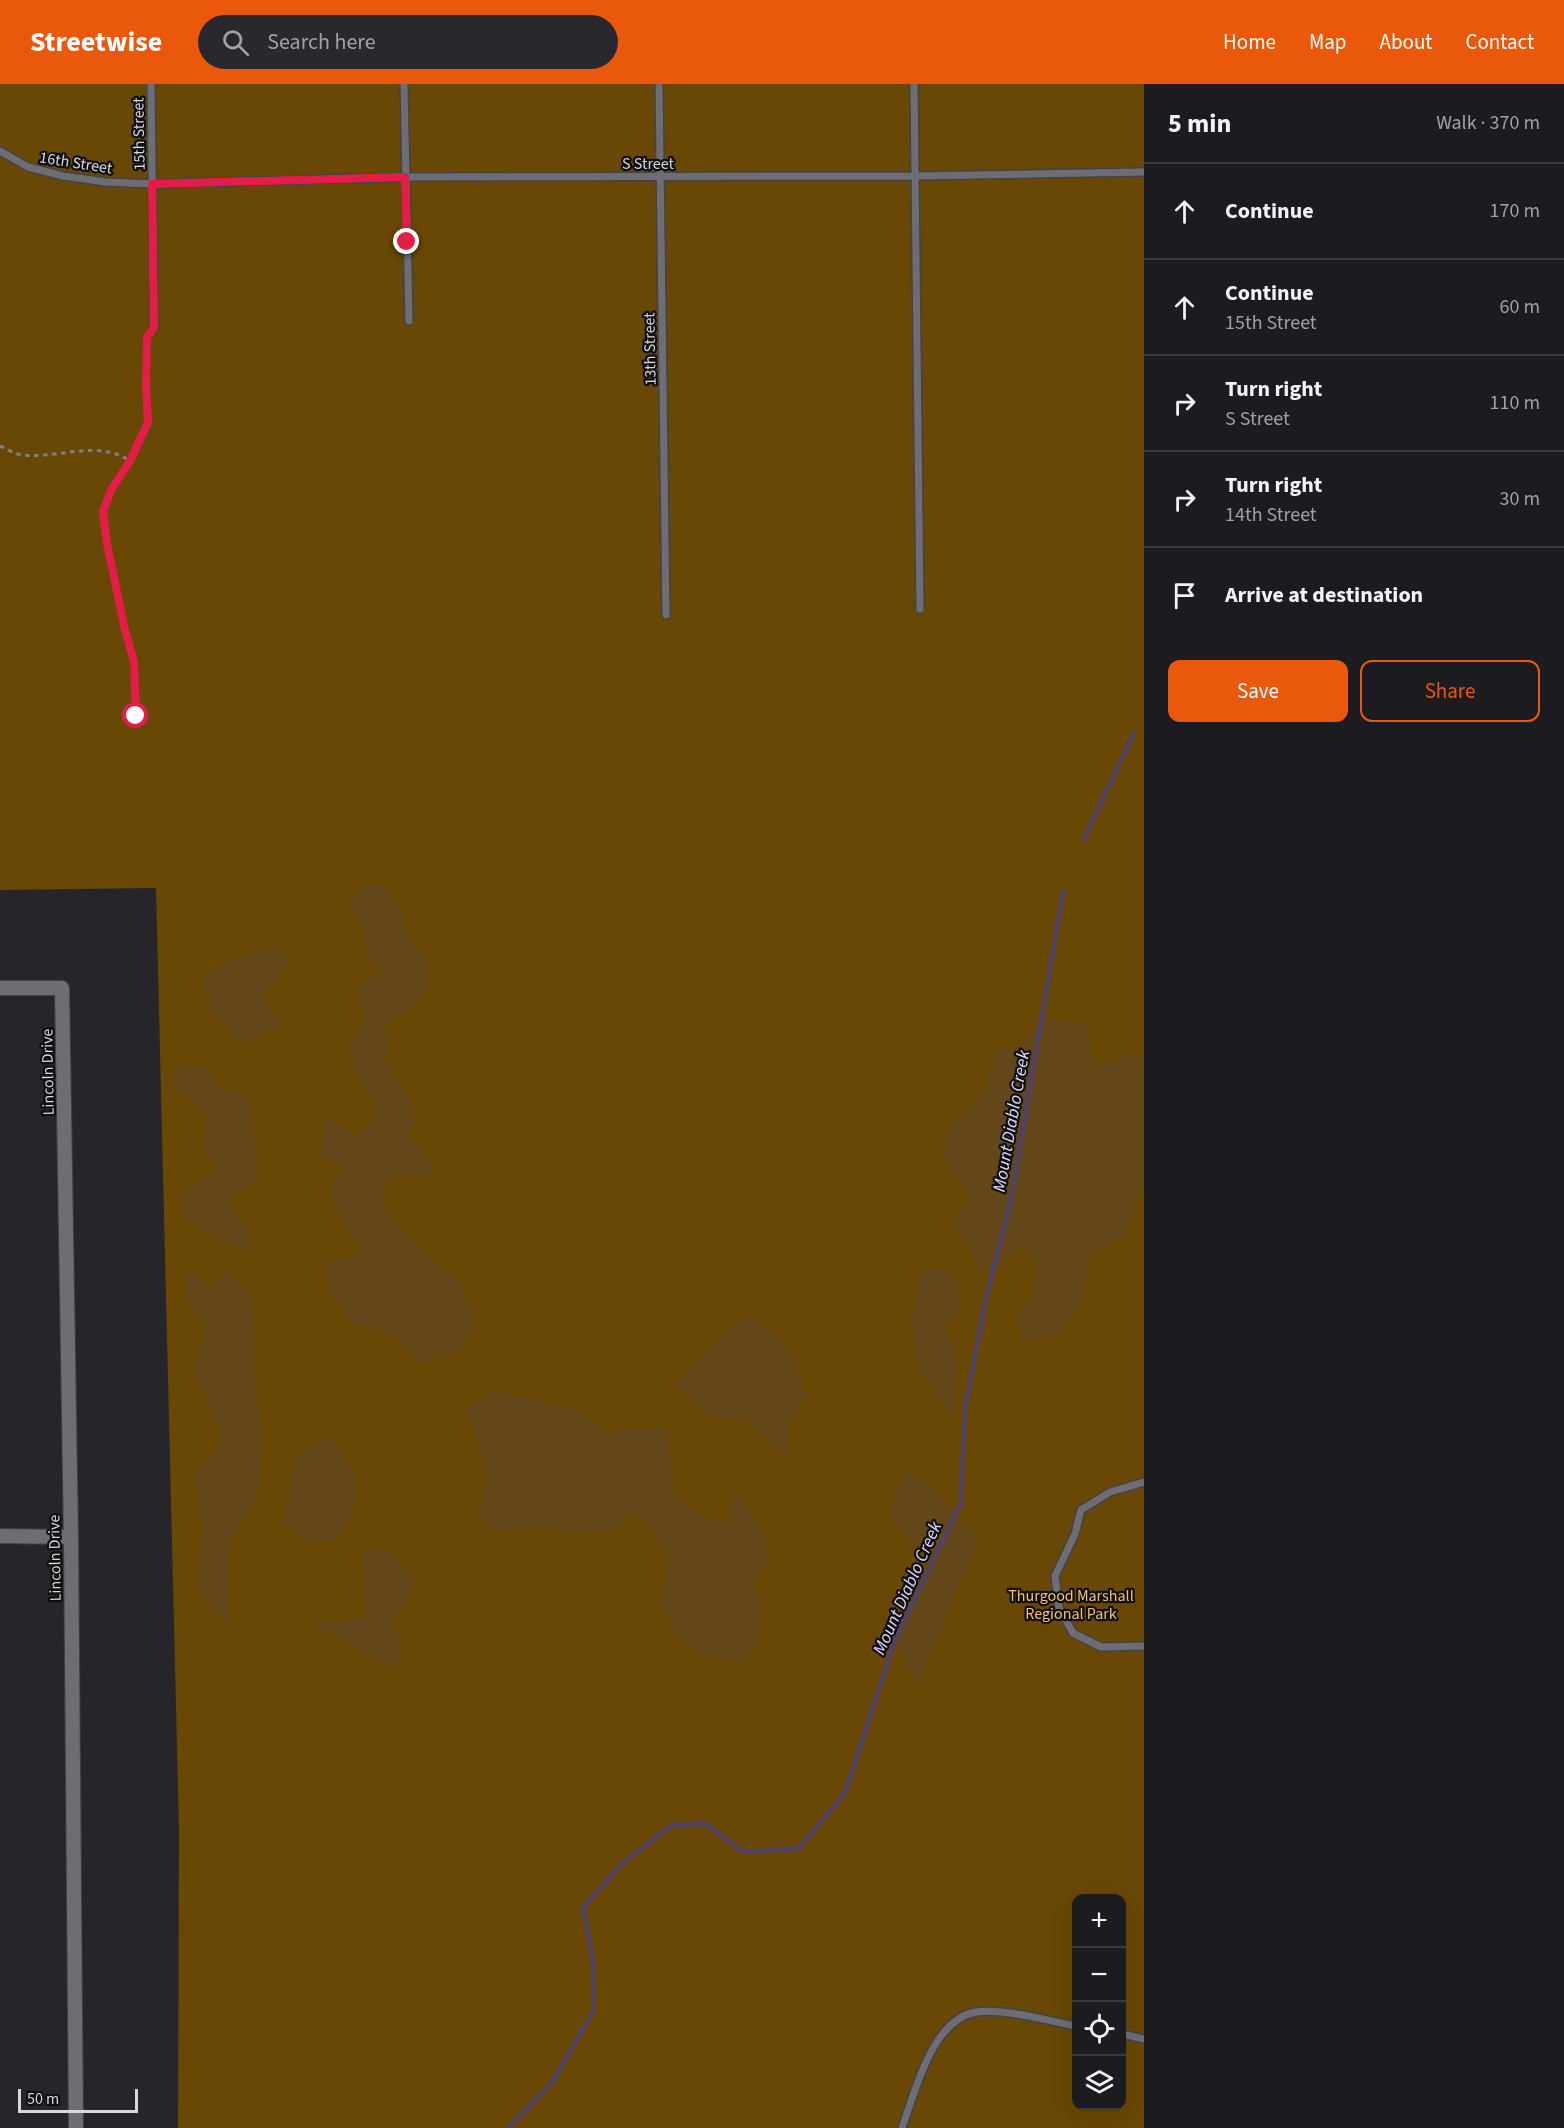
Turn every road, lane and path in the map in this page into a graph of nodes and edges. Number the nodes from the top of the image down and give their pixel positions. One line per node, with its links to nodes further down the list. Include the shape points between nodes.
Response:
1 (151, 84): 10 (lane, 15th Street)
2 (404, 84): 9 (lane)
3 (659, 84): 7 (lane, 13th Street)
4 (914, 84): 8 (lane)
5 (0, 151): 10 (lane, 16th Street, via 28,167 63,176)
6 (1144, 172): 8 (lane, S Street)
7 (660, 176): 8 (lane, S Street); 9 (lane, S Street); 16 (lane, 13th Street)
8 (915, 176): 15 (lane)
9 (405, 177): 10 (lane, S Street); 11 (lane)
10 (152, 184): 12 (lane, 15th Street)
11 (410, 321)
12 (154, 327): 14 (path, via 147,337 148,422)
13 (0, 446): 14 (path, via 19,455 94,450 120,454)
14 (130, 461): 17 (path, via 111,490 103,512 134,662)
15 (920, 609)
16 (666, 615)
17 (136, 716)
18 (0, 988): 21 (street, Lincoln Drive, via 62,987)
19 (1144, 1482): 22 (lane, via 1110,1492 1081,1510 1075,1534 1055,1576 1059,1608 1073,1633 1101,1647)
20 (0, 1536): 21 (street)
21 (71, 1537): 26 (street, Lincoln Drive)
22 (1144, 1646)
23 (1072, 2025): 27 (lane, via 1008,2013 975,2012 951,2023 930,2054)
24 (1126, 2035): 25 (lane)
25 (1144, 2039)
26 (76, 2128)
27 (902, 2128)

